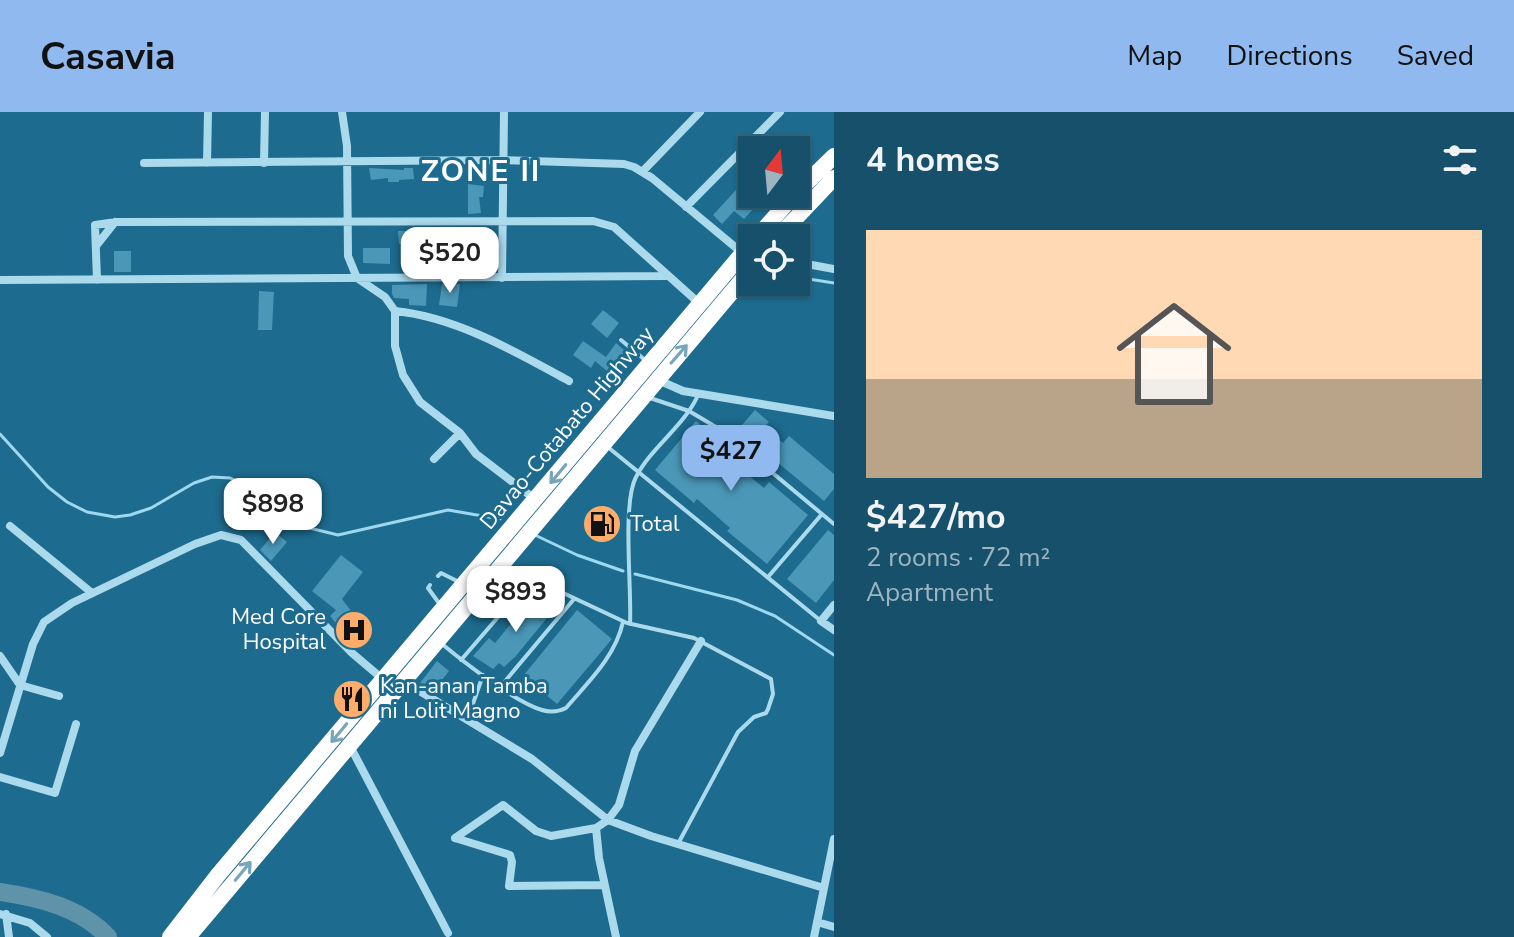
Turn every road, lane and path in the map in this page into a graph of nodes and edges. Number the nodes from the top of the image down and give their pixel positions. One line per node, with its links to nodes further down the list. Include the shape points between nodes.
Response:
1 (208, 112): 10 (street)
2 (265, 112): 11 (street)
3 (342, 112): 12 (street)
4 (504, 112): 8 (street)
5 (700, 112): 13 (street)
6 (775, 114): 16 (street)
7 (834, 156): 15 (highway, Davao-Cotabato Highway)
8 (504, 160): 12 (street); 13 (street, via 612,163); 19 (street)
9 (144, 163): 10 (street)
10 (207, 163): 11 (street)
11 (264, 163): 12 (street)
12 (347, 163): 20 (street)
13 (643, 171): 16 (street)
14 (834, 178): 22 (highway)
15 (810, 180)
16 (686, 207): 23 (street)
17 (785, 208): 21 (highway, Davao-Cotabato Highway)
18 (116, 222): 20 (street); 24 (street); 24 (street, via 95,225)
19 (503, 222): 20 (street); 29 (street, via 604,222); 31 (street)
20 (346, 223): 30 (street, via 348,256)
21 (773, 224)
22 (790, 224)
23 (738, 244)
24 (96, 247): 33 (street)
25 (810, 265): 27 (street)
26 (738, 266): 34 (highway, Davao-Cotabato Highway)
27 (834, 269)
28 (738, 271): 38 (highway, Davao-Cotabato Highway, one-way to 28)
29 (667, 276): 31 (street); 34 (street)
30 (357, 278): 31 (street); 33 (street); 35 (street, via 385,297)
31 (502, 278)
32 (0, 280): 33 (street)
33 (97, 280)
34 (701, 304): 37 (highway, Davao-Cotabato Highway)
35 (395, 311): 39 (street, via 477,335); 44 (street, via 395,346 409,387)
36 (621, 340): 37 (lane)
37 (650, 364): 40 (highway, Davao-Cotabato Highway)
38 (657, 380): 40 (highway, Davao-Cotabato Highway); 41 (street)
39 (569, 381)
40 (637, 391): 42 (lane); 45 (highway, Davao-Cotabato Highway)
41 (699, 393): 42 (lane); 43 (street)
42 (689, 411): 47 (lane); 49 (lane, via 721,430)
43 (834, 416)
44 (460, 433): 46 (street); 48 (street, via 476,454)
45 (598, 439): 47 (lane); 48 (highway, Davao-Cotabato Highway, one-way to 48); 52 (highway, Davao-Cotabato Highway)
46 (434, 459)
47 (639, 472): 54 (lane); 64 (lane, via 630,502)
48 (536, 500): 52 (highway, Davao-Cotabato Highway)
49 (822, 514): 50 (lane); 54 (lane)
50 (834, 524)
51 (10, 526): 58 (street)
52 (497, 559): 55 (lane); 56 (highway, Davao-Cotabato Highway); 66 (highway, Davao-Cotabato Highway)
53 (438, 576): 56 (lane)
54 (768, 577): 62 (lane)
55 (531, 579): 59 (lane); 69 (lane)
56 (465, 584): 61 (highway, Davao-Cotabato Highway)
57 (430, 585): 61 (lane)
58 (92, 593): 71 (street, via 195,544 231,536 253,551 352,653); 72 (street, via 44,622)
59 (574, 599): 63 (lane); 73 (lane)
60 (834, 605): 62 (street)
61 (443, 610): 66 (highway, Davao-Cotabato Highway)
62 (821, 621): 65 (street)
63 (623, 622): 64 (lane); 73 (lane, via 611,654 566,708 544,711)
64 (630, 624): 67 (lane)
65 (834, 630)
66 (432, 636): 69 (lane); 71 (highway, Davao-Cotabato Highway)
67 (701, 641): 80 (street, via 635,751 619,805); 83 (lane, via 763,673 771,679 773,694 766,713 738,732)
68 (0, 656): 72 (street)
69 (461, 660): 70 (lane)
70 (483, 675): 73 (lane); 75 (lane)
71 (394, 681): 75 (street); 77 (highway, Davao-Cotabato Highway); 92 (highway, Davao-Cotabato Highway, one-way to 92, via 218,875)
72 (20, 685): 74 (street); 78 (street)
73 (501, 686)
74 (59, 696)
75 (467, 720): 80 (street, via 532,759)
76 (76, 724): 79 (street, via 55,793)
77 (350, 745): 89 (street); 93 (highway, Davao-Cotabato Highway, one-way to 77)
78 (0, 753)
79 (0, 777)
80 (608, 820): 81 (street); 83 (street)
81 (596, 828): 84 (street); 84 (street, via 543,834 503,805 455,838 510,855 509,886)
82 (834, 839): 85 (street)
83 (678, 844): 85 (street)
84 (604, 885): 94 (street)
85 (824, 888): 87 (street)
86 (3, 914): 90 (street); 91 (street, via 30,923)
87 (817, 922): 88 (street); 95 (street)
88 (834, 927)
89 (448, 933)
90 (5, 934)
91 (43, 936)
92 (170, 937)
93 (188, 937)
94 (616, 937)
95 (814, 937)

